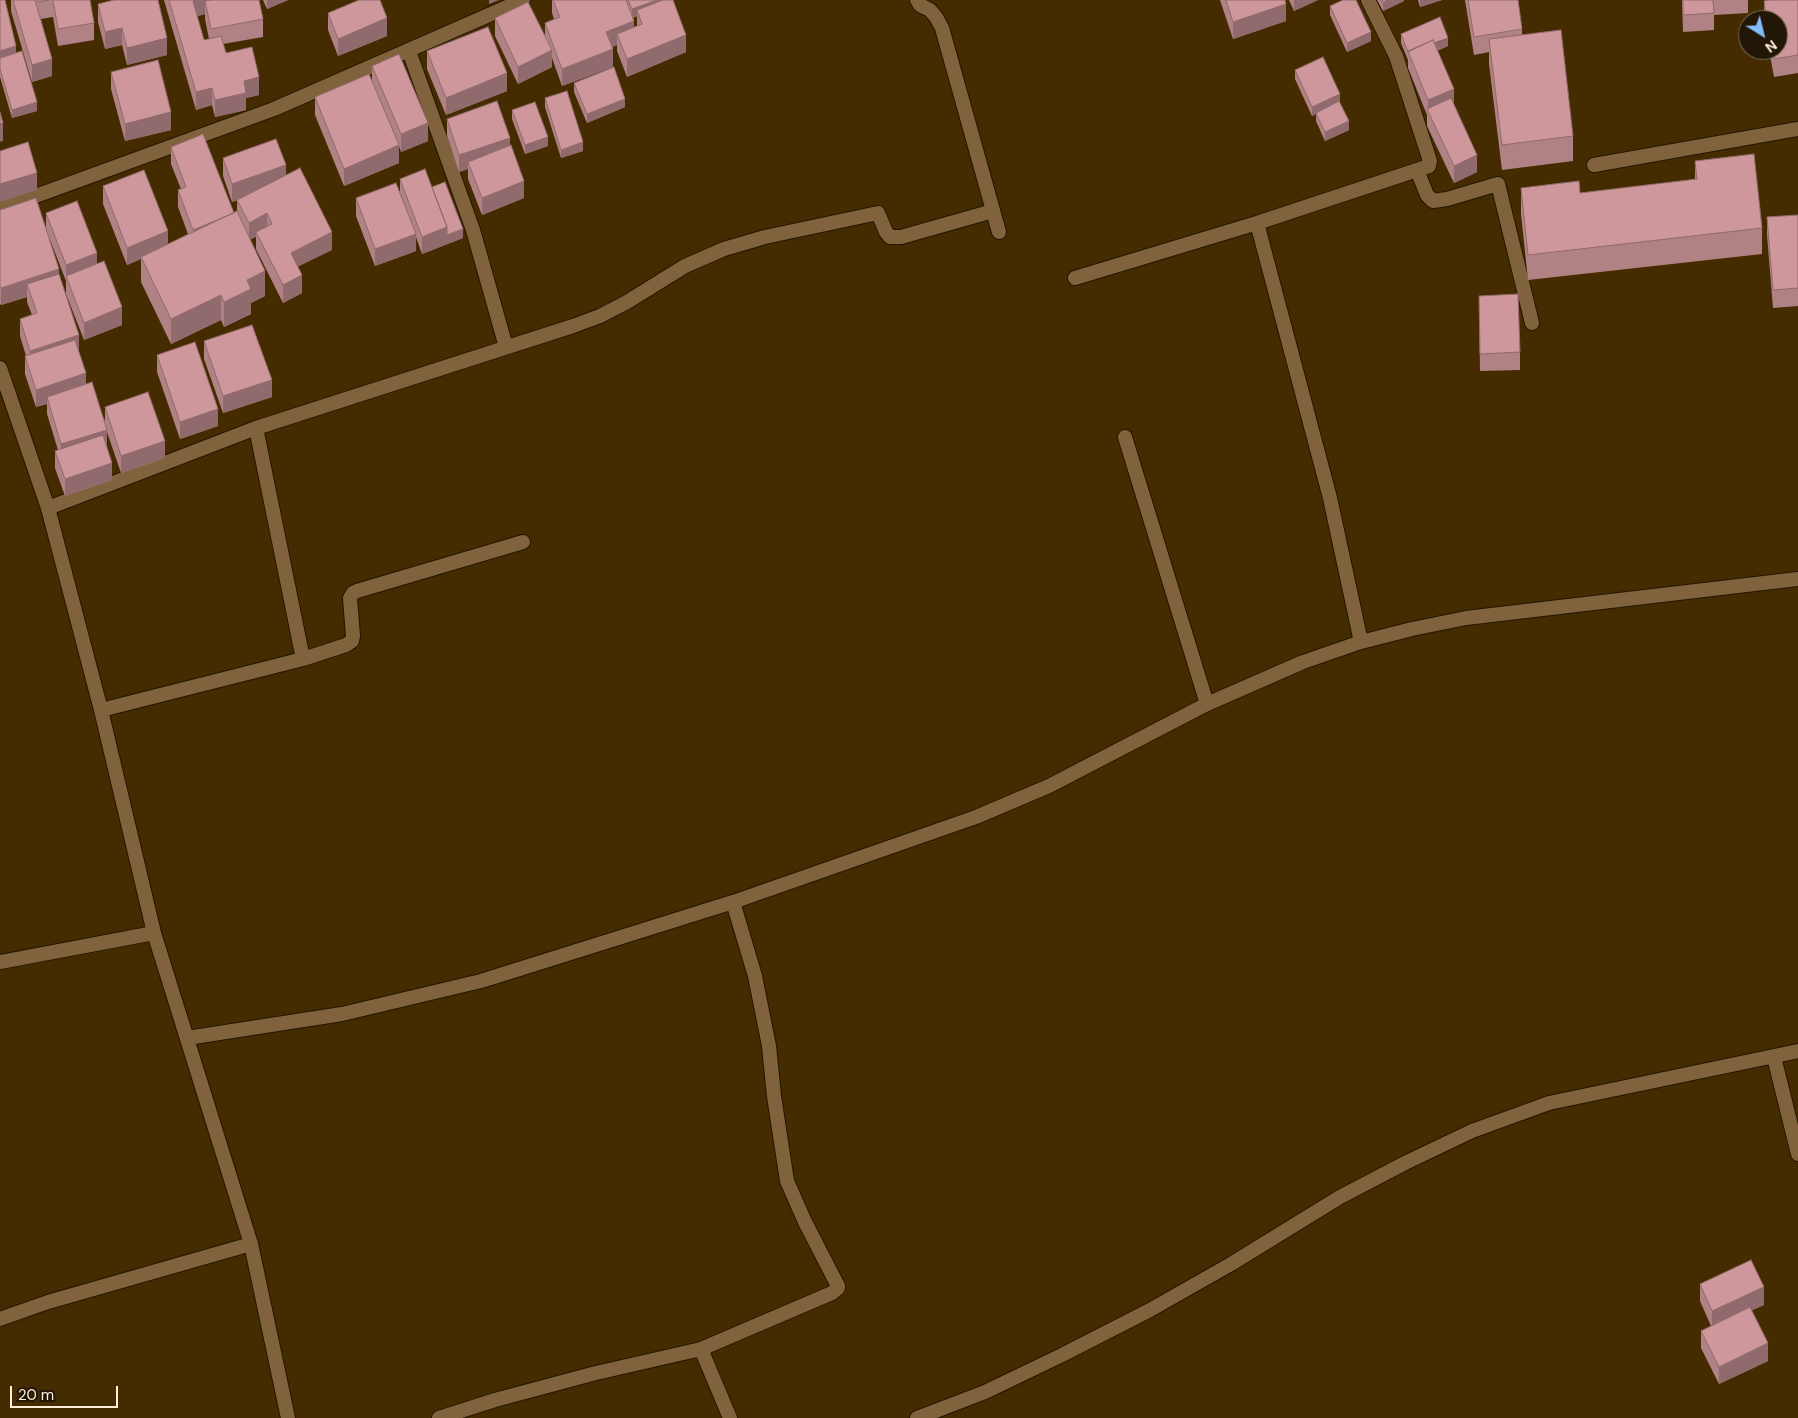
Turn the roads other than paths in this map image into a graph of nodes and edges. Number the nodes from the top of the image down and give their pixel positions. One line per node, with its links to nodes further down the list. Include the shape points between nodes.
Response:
1 (523, 0): 4 (street)
2 (917, 0): 9 (street, via 930,10 942,28)
3 (1368, 0): 7 (street, via 1396,56 1430,162 1429,166)
4 (409, 50): 8 (street, via 274,109); 14 (street, via 473,230)
5 (1798, 129): 6 (street)
6 (1594, 165)
7 (1417, 170): 10 (street); 13 (street, via 1427,195 1433,201 1498,184)
8 (0, 209)
9 (993, 211): 11 (street); 14 (street, via 901,237 890,237 878,213 740,244 685,266 600,316)
10 (1257, 223): 12 (street); 21 (street, via 1330,498)
11 (999, 232)
12 (1075, 278)
13 (1532, 322)
14 (506, 347): 16 (street)
15 (0, 368): 18 (street)
16 (256, 428): 18 (street); 22 (street)
17 (1125, 437): 23 (street)
18 (48, 508): 24 (street)
19 (523, 542): 22 (street, via 353,593 350,598 352,641)
20 (1798, 579): 21 (street, via 1466,618)
21 (1361, 642): 23 (street, via 1303,662)
22 (303, 659): 24 (street)
23 (1206, 704): 25 (street, via 1049,786 976,817)
24 (101, 710): 26 (street)
25 (733, 902): 28 (street, via 480,981 342,1014); 34 (street, via 755,976 769,1046 787,1181 804,1222 838,1286 832,1293)
26 (154, 933): 27 (street); 28 (street)
27 (0, 962)
28 (187, 1038): 32 (street)
29 (1798, 1051): 30 (street)
30 (1774, 1057): 31 (street); 38 (street, via 1549,1104 1472,1131 1340,1197 1150,1310 985,1392)
31 (1798, 1154)
32 (251, 1244): 33 (street, via 48,1302); 35 (street)
33 (0, 1319)
34 (701, 1348): 36 (street, via 596,1373); 37 (street)
35 (288, 1418)
36 (439, 1418)
37 (730, 1418)
38 (917, 1418)

